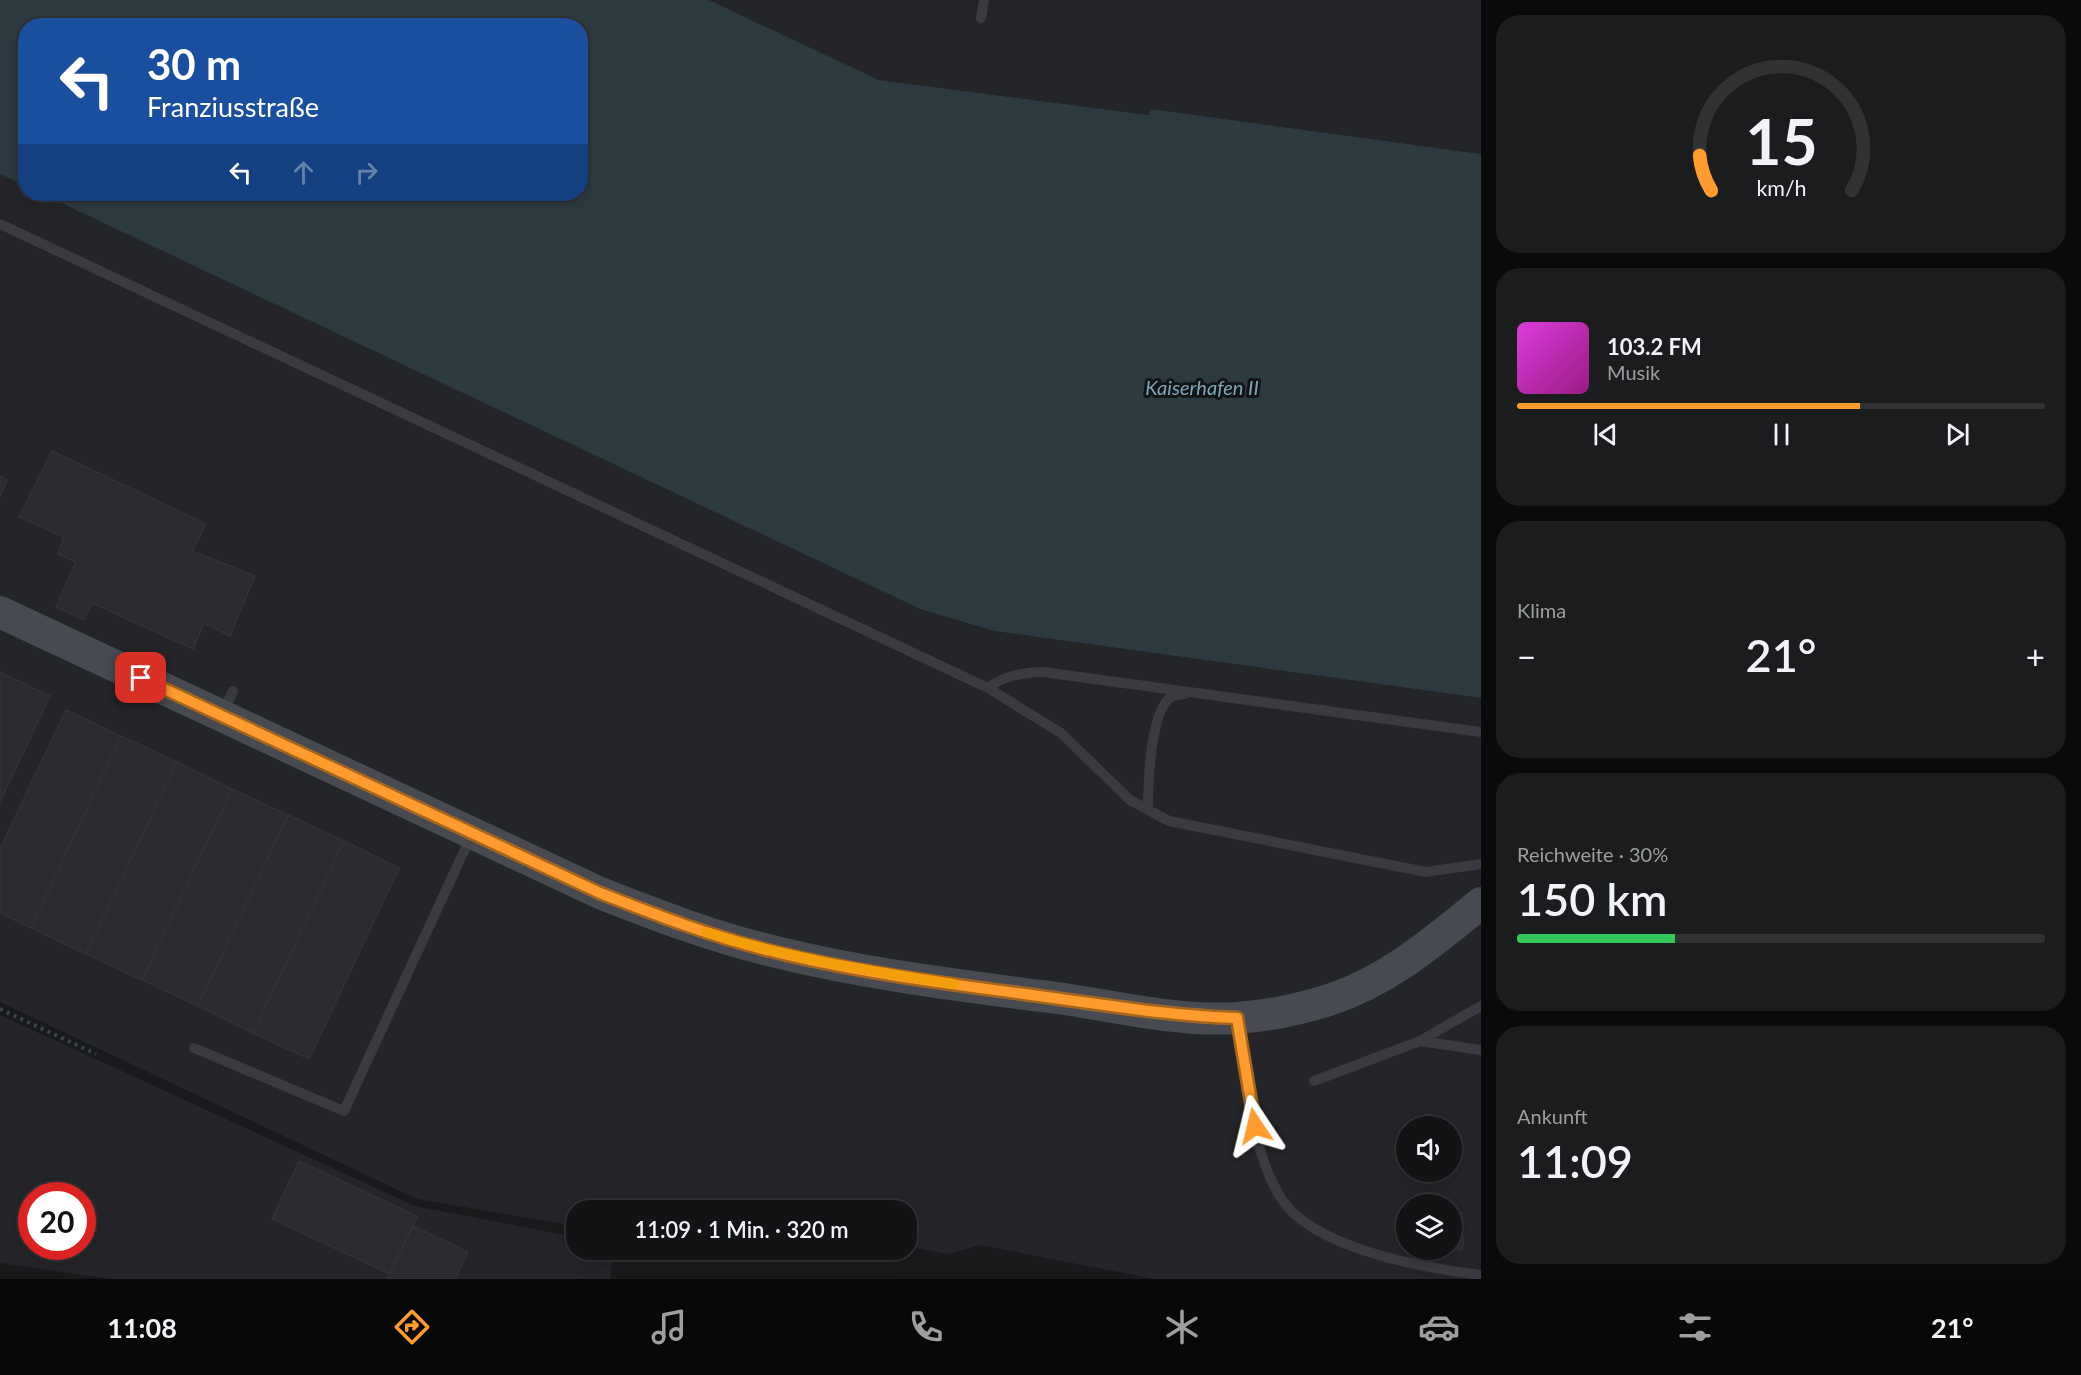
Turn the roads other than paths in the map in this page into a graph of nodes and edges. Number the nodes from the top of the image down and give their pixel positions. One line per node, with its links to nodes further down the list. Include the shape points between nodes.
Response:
1 (984, 0): 2 (lane)
2 (981, 18)
3 (0, 224): 5 (lane)
4 (0, 612): 9 (main road, via 227,704)
5 (988, 688): 6 (lane, via 1019,673 1043,672); 8 (lane, via 1061,733 1130,800)
6 (1192, 692): 7 (lane); 8 (lane, via 1172,697 1163,708 1148,771)
7 (1481, 732)
8 (1148, 810): 10 (lane, via 1169,821 1426,872)
9 (472, 833): 13 (main road, via 658,916 770,951 878,973 1177,1016); 15 (lane, via 344,1111)
10 (1481, 864)
11 (1481, 903): 13 (main road, via 1428,947 1366,984 1329,1000)
12 (1481, 1006): 14 (lane)
13 (1237, 1018): 18 (lane, via 1260,1149 1282,1200 1317,1230 1345,1243 1411,1263)
14 (1420, 1041): 16 (lane); 17 (lane)
15 (194, 1048)
16 (1481, 1050)
17 (1314, 1081)
18 (1481, 1275)

